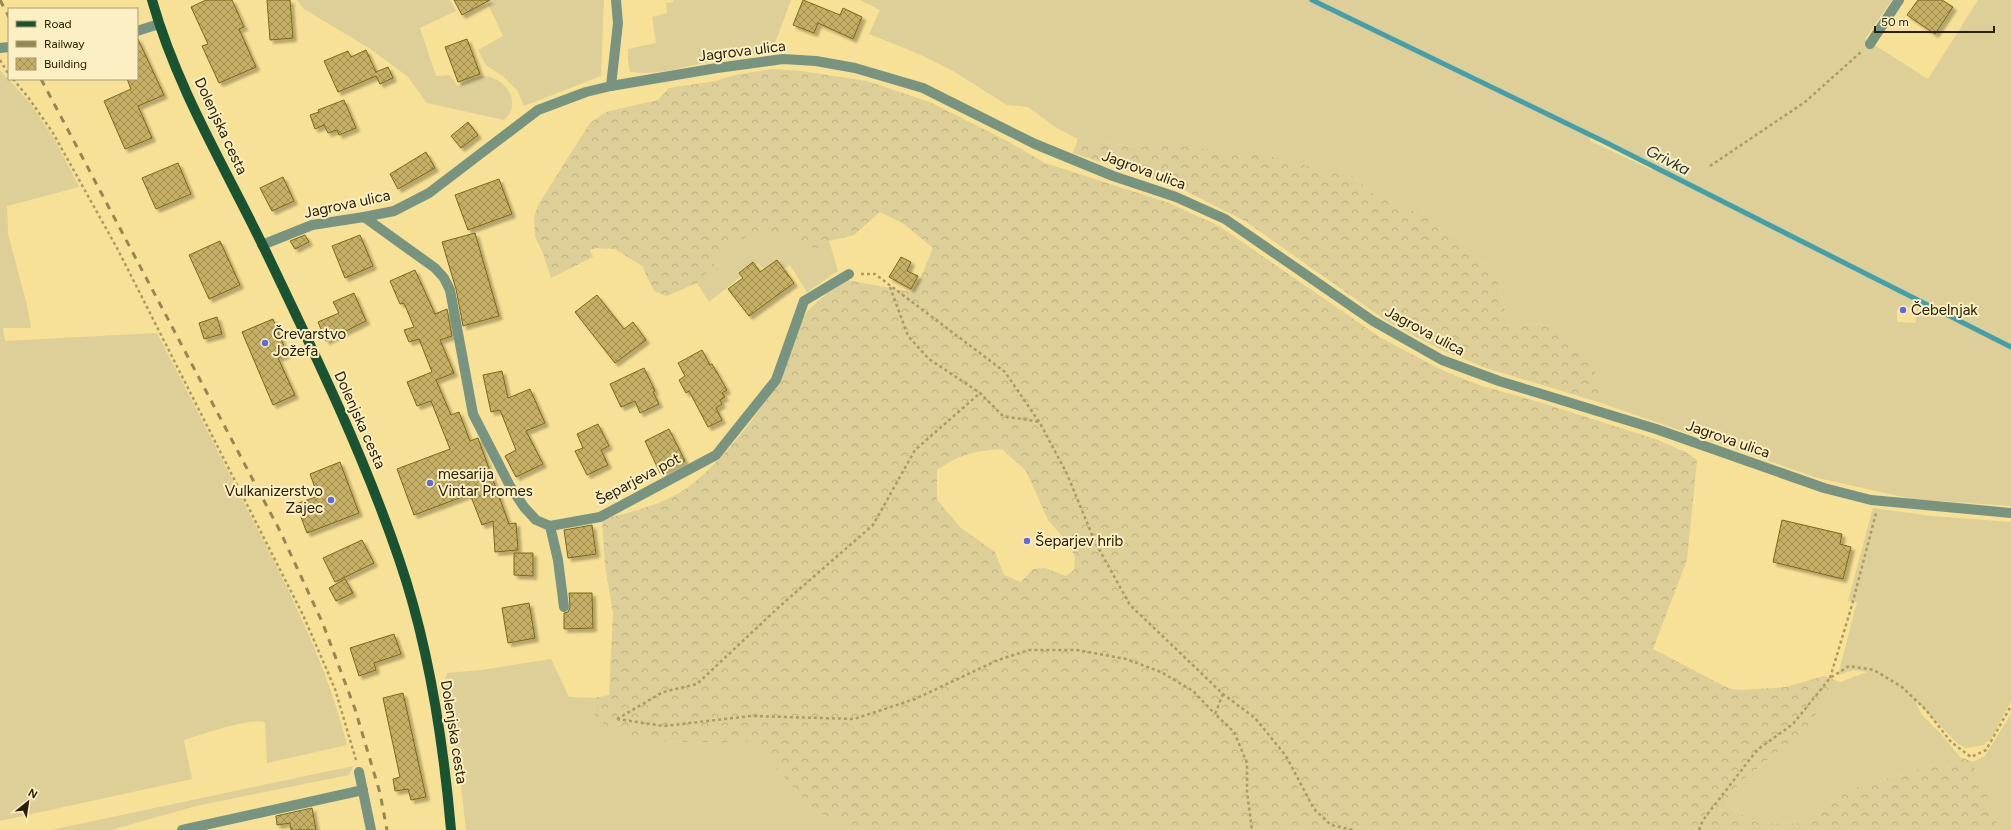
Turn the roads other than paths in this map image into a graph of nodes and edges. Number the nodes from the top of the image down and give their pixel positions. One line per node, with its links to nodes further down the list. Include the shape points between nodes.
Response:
1 (152, 0): 4 (main road, Dolenjska cesta)
2 (616, 0): 7 (street, via 618,23)
3 (1899, 0): 6 (street)
4 (159, 24): 5 (street); 9 (main road, Dolenjska cesta, via 194,107)
5 (138, 31)
6 (1870, 44)
7 (611, 86): 8 (street, Jagrova ulica, via 586,92 538,110 429,193 394,211); 11 (street, Jagrova ulica, via 782,60 816,61 855,68 923,88 1035,144 1113,176 1176,197 1225,219 1373,321 1442,360 1824,488 1879,501)
8 (364, 217): 9 (street, Jagrova ulica, via 312,225); 12 (street, via 435,268 444,278 450,290 455,313 473,414 510,486 524,507 536,520)
9 (262, 245): 18 (main road, Dolenjska cesta, via 303,330 372,486 400,561 423,643 438,713)
10 (849, 274): 12 (street, Šeparjeva pot, via 804,301 776,380 716,454 600,517)
11 (2011, 513)
12 (550, 526): 13 (street, via 558,560)
13 (564, 607)
14 (359, 772): 15 (street)
15 (363, 790): 16 (street); 17 (street)
16 (182, 830)
17 (371, 830)
18 (451, 830)

